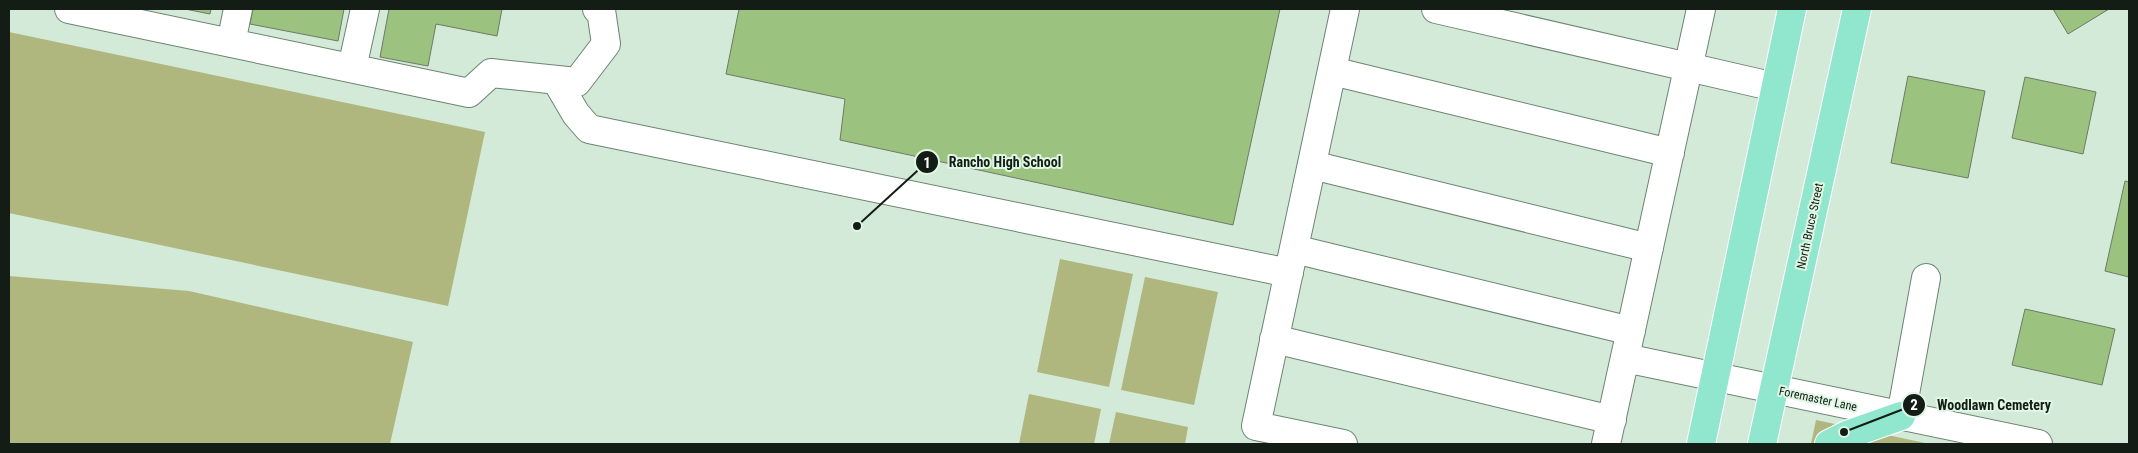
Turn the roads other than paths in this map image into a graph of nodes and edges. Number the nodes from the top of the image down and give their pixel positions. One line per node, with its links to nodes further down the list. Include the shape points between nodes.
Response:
1 (69, 9): 10 (street)
2 (238, 9): 11 (street)
3 (365, 9): 13 (street)
4 (597, 9): 15 (street, via 601,10 606,44 577,82)
5 (1345, 9): 14 (street)
6 (1436, 9): 12 (street)
7 (1701, 9): 12 (street)
8 (1792, 9): 16 (main road)
9 (1857, 9): 26 (main road, North Bruce Street)
10 (103, 12): 11 (street)
11 (231, 42): 13 (street)
12 (1688, 67): 16 (street); 17 (street)
13 (352, 68): 15 (street, via 469,93 491,73)
14 (1332, 71): 17 (street); 18 (street)
15 (556, 80): 20 (street, via 589,129)
16 (1775, 87): 25 (main road)
17 (1670, 153): 19 (street)
18 (1312, 165): 19 (street); 20 (street)
19 (1649, 248): 22 (street)
20 (1291, 261): 22 (street); 23 (street)
21 (1926, 278): 27 (street)
22 (1631, 331): 24 (street)
23 (1274, 340): 28 (street); 29 (street, via 1256,426)
24 (1625, 358): 25 (street, Foremaster Lane); 28 (street)
25 (1716, 377): 26 (street, Foremaster Lane); 30 (main road)
26 (1774, 389): 27 (street, Foremaster Lane); 31 (main road, North Bruce Street)
27 (1902, 416): 32 (main road); 33 (street, Foremaster Lane)
28 (1609, 432)
29 (1342, 444)
30 (1702, 444)
31 (1762, 444)
32 (1830, 444)
33 (2038, 444)

